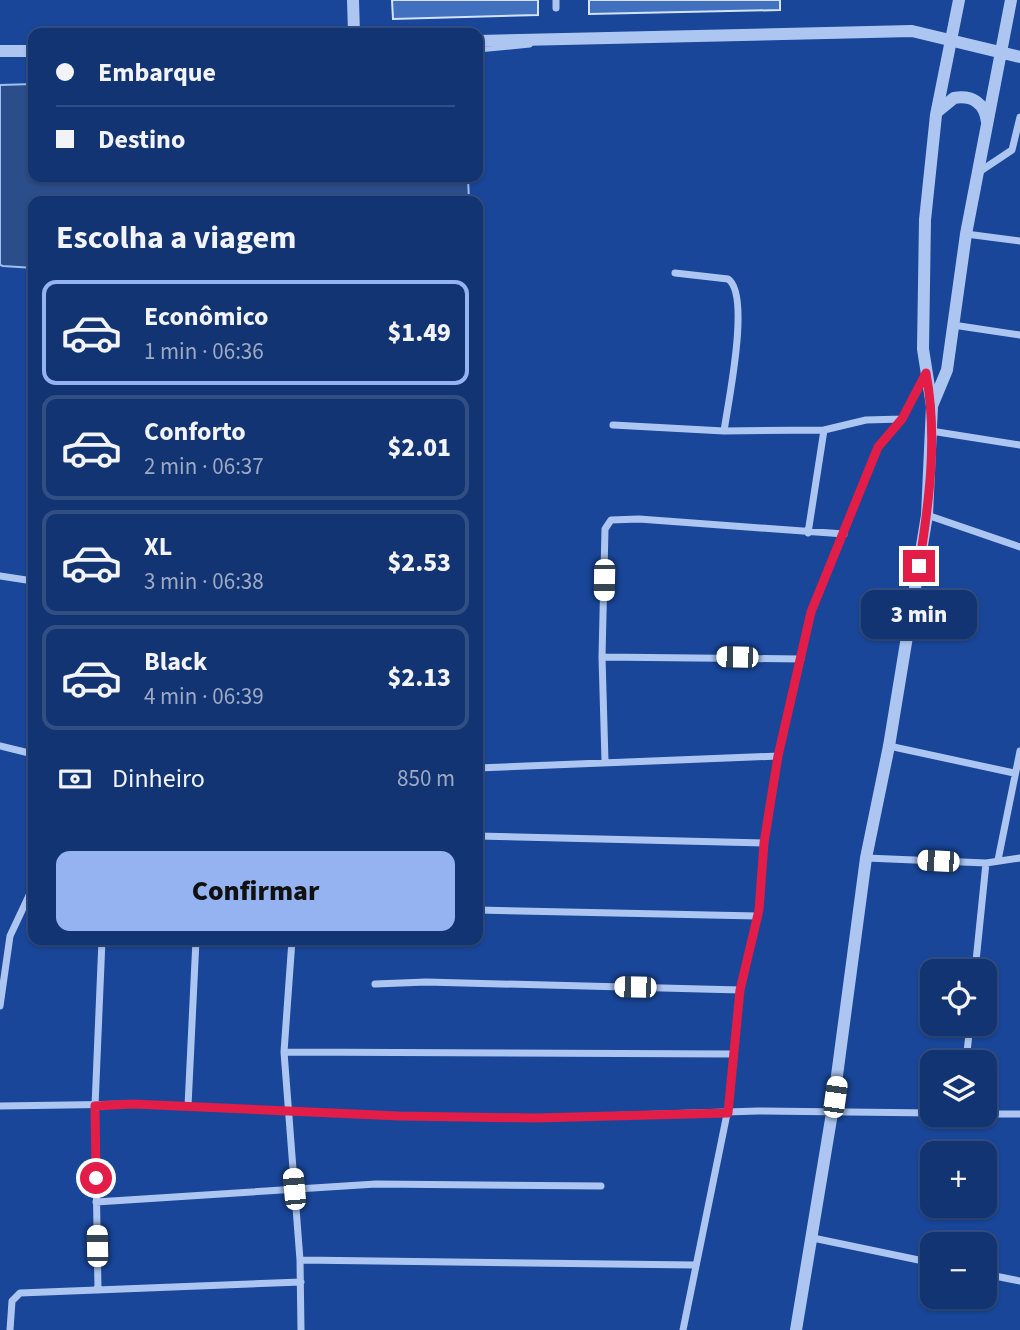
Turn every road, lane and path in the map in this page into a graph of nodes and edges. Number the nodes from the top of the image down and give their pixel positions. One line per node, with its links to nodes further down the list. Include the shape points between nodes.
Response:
1 (353, 0): 4 (street)
2 (959, 0): 6 (street)
3 (1011, 0): 11 (street)
4 (354, 28)
5 (557, 39): 6 (street, via 912,31); 7 (street); 8 (lane)
6 (951, 39): 11 (street); 13 (street)
7 (483, 41)
8 (483, 50)
9 (0, 51): 10 (street)
10 (28, 51)
11 (1001, 52): 12 (street); 15 (street)
12 (1020, 57)
13 (936, 115): 15 (street, via 946,102 962,96 984,109); 23 (street, via 923,255)
14 (1020, 117): 16 (street)
15 (987, 126): 17 (street)
16 (1016, 151): 17 (street)
17 (978, 172): 18 (street)
18 (966, 234): 19 (street); 21 (street)
19 (1020, 241)
20 (675, 273): 29 (street, via 735,283 737,333)
21 (953, 325): 22 (street); 24 (street, via 947,370)
22 (1020, 335)
23 (926, 373): 24 (street); 25 (street)
24 (932, 406): 28 (street)
25 (902, 419): 27 (street, via 866,420); 33 (street, via 878,447)
26 (613, 425): 29 (street)
27 (824, 430): 29 (street); 32 (street)
28 (931, 430): 30 (street); 31 (street)
29 (724, 431)
30 (1020, 445)
31 (927, 515): 34 (street); 40 (street)
32 (808, 533): 33 (street); 37 (street, via 611,520 605,529)
33 (844, 534): 38 (street, via 818,592)
34 (1020, 547)
35 (0, 576): 36 (street)
36 (28, 580)
37 (602, 657): 38 (street); 44 (street)
38 (800, 659): 43 (street)
39 (0, 746): 42 (street)
40 (889, 746): 46 (street); 49 (street)
41 (1020, 751): 46 (street)
42 (28, 753)
43 (778, 756): 44 (street); 48 (street)
44 (605, 761): 45 (street)
45 (483, 768)
46 (1014, 773): 51 (street)
47 (483, 836): 48 (street)
48 (764, 843): 55 (street)
49 (866, 858): 52 (street); 71 (street)
50 (1020, 858): 51 (street)
51 (998, 860): 52 (street)
52 (986, 863): 59 (street)
53 (28, 897): 62 (street, via 9,936)
54 (483, 910): 55 (street)
55 (757, 916): 61 (street)
56 (103, 945): 66 (street)
57 (196, 945): 67 (street)
58 (292, 945): 63 (street)
59 (976, 959)
60 (375, 984): 61 (street)
61 (740, 990): 64 (street)
62 (0, 1006)
63 (284, 1052): 64 (street); 68 (street)
64 (733, 1055): 69 (street)
65 (0, 1105): 66 (street)
66 (95, 1106): 67 (street); 76 (street)
67 (188, 1107): 68 (street)
68 (287, 1110): 69 (street, via 535,1118); 75 (street)
69 (728, 1113): 71 (street); 80 (street)
70 (920, 1113): 71 (street)
71 (832, 1114): 77 (street)
72 (997, 1114): 73 (street)
73 (1020, 1114)
74 (601, 1185): 75 (street, via 376,1184)
75 (294, 1189): 76 (street); 79 (street)
76 (96, 1202): 84 (street)
77 (813, 1238): 78 (street); 88 (street)
78 (920, 1260)
79 (300, 1261): 80 (street); 83 (street)
80 (695, 1265): 87 (street)
81 (997, 1276): 82 (street)
82 (1020, 1281)
83 (301, 1282): 84 (street); 86 (street)
84 (98, 1290): 85 (street, via 20,1293 12,1301)
85 (10, 1330)
86 (301, 1330)
87 (683, 1330)
88 (796, 1330)

